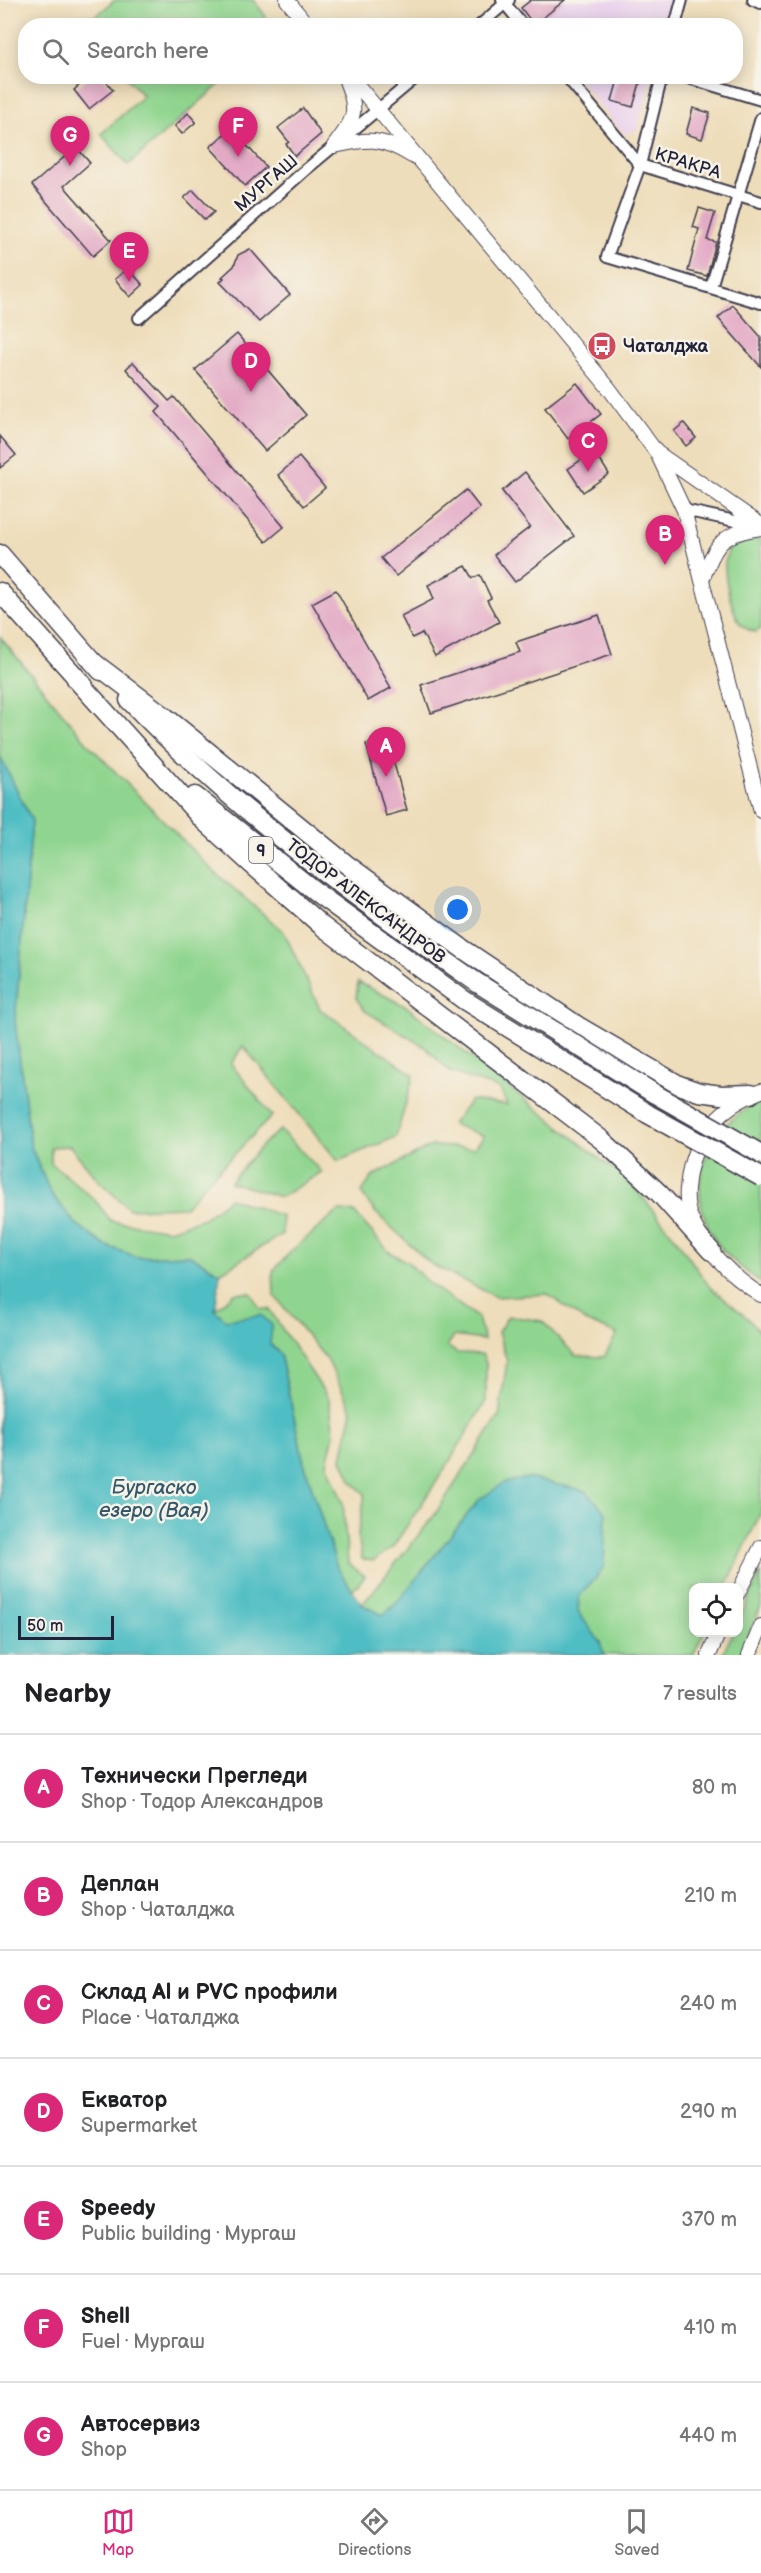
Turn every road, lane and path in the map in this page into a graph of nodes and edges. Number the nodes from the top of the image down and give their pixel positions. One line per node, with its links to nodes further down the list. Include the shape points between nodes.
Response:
1 (287, 0): 6 (main road)
2 (682, 0): 9 (street)
3 (753, 0): 5 (street)
4 (505, 1): 7 (street); 8 (street)
5 (761, 3)
6 (302, 18)
7 (487, 18)
8 (517, 18)
9 (677, 18)
10 (347, 84): 19 (main road, via 355,111)
11 (356, 84): 17 (main road)
12 (409, 84): 17 (street, МУРГАШ)
13 (573, 84): 21 (street)
14 (660, 84): 21 (street)
15 (708, 84): 16 (street)
16 (761, 100)
17 (378, 111): 19 (street, МУРГАШ); 20 (main road)
18 (761, 118): 22 (street)
19 (334, 146): 20 (main road, via 372,139); 26 (street, МУРГАШ)
20 (418, 159): 27 (main road, via 608,387)
21 (640, 165): 22 (street, КРАКРА); 24 (street, via 607,257)
22 (738, 195): 23 (street, КРАКРА); 24 (street)
23 (761, 202)
24 (711, 287): 25 (street)
25 (761, 303)
26 (139, 318)
27 (657, 453): 28 (main road); 29 (main road)
28 (684, 510): 29 (street); 31 (main road)
29 (761, 526): 31 (main road, via 721,542)
30 (0, 554): 33 (highway, ТОДОР АЛЕКСАНДРОВ / 9)
31 (702, 580): 35 (main road)
32 (0, 592): 34 (highway, ТОДОР АЛЕКСАНДРОВ / 9)
33 (93, 662): 36 (highway, via 346,864 578,1026 679,1085 721,1095); 37 (highway, ТОДОР АЛЕКСАНДРОВ / 9, bridge, via 222,791 333,879 476,982 655,1094)
34 (76, 679): 38 (highway, ТОДОР АЛЕКСАНДРОВ / 9, bridge, via 202,803 464,1000 638,1108); 39 (highway, via 203,820 263,875 322,926 602,1140 659,1192)
35 (761, 811)
36 (756, 1092): 39 (main road, via 719,1114 703,1134 692,1158 686,1187 688,1211)
37 (761, 1154)
38 (761, 1177)
39 (711, 1251): 40 (main road)
40 (758, 1295)
41 (761, 1547): 42 (main road)
42 (743, 1583)
43 (761, 1626): 46 (main road)
44 (717, 1637): 45 (main road)
45 (709, 1655)
46 (749, 1655)

